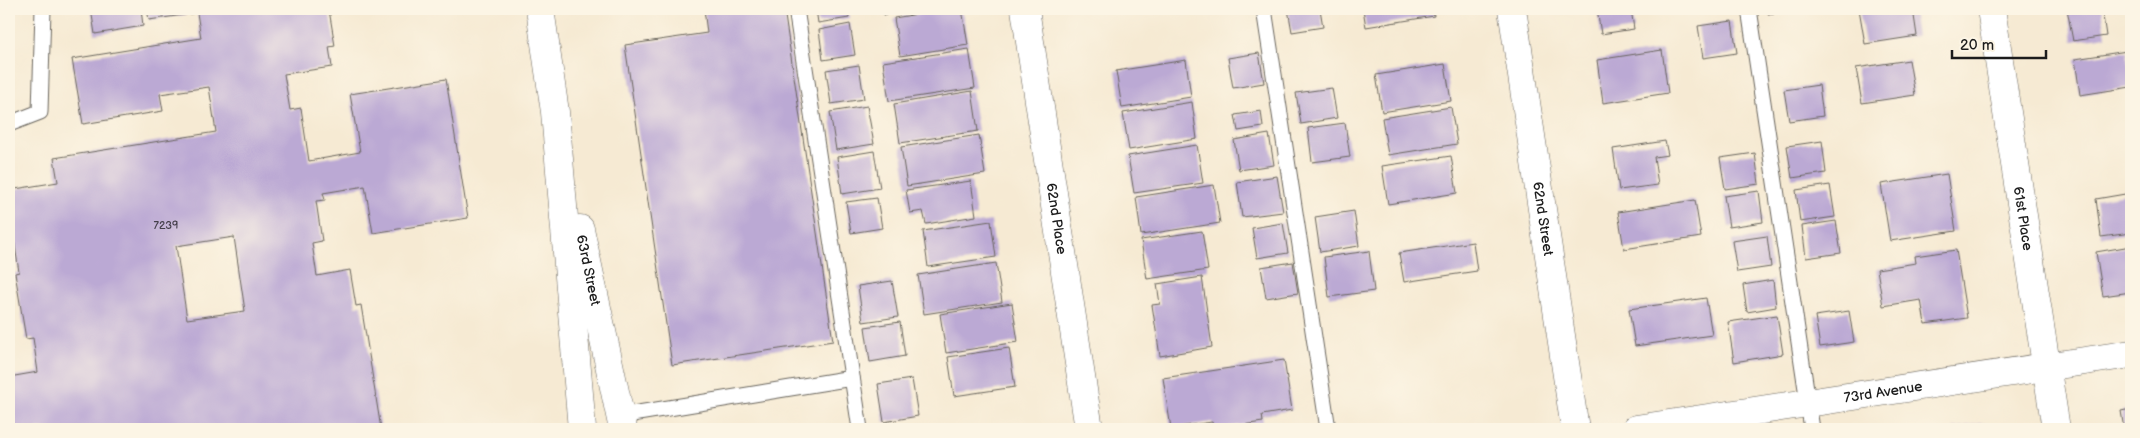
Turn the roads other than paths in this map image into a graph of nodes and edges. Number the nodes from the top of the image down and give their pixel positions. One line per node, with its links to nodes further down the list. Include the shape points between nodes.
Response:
1 (44, 9): 10 (lane, via 40,112)
2 (540, 9): 9 (street, 63rd Street)
3 (796, 9): 13 (lane)
4 (1025, 9): 18 (street, 62nd Place)
5 (1264, 9): 19 (lane)
6 (1512, 9): 20 (street, 62nd Street)
7 (1749, 9): 14 (lane)
8 (1991, 9): 12 (street, 61st Place)
9 (555, 112): 15 (street, 63rd Street); 16 (street, 63rd Street)
10 (9, 124)
11 (2131, 354): 12 (street, 73rd Avenue)
12 (2046, 366): 14 (street, 73rd Avenue); 23 (street, 61st Place)
13 (852, 378): 15 (lane); 17 (lane)
14 (1808, 403): 21 (street, 73rd Avenue); 22 (lane)
15 (621, 423)
16 (582, 429)
17 (860, 429)
18 (1089, 429)
19 (1328, 429)
20 (1575, 429)
21 (1636, 429)
22 (1812, 429)
23 (2056, 429)

